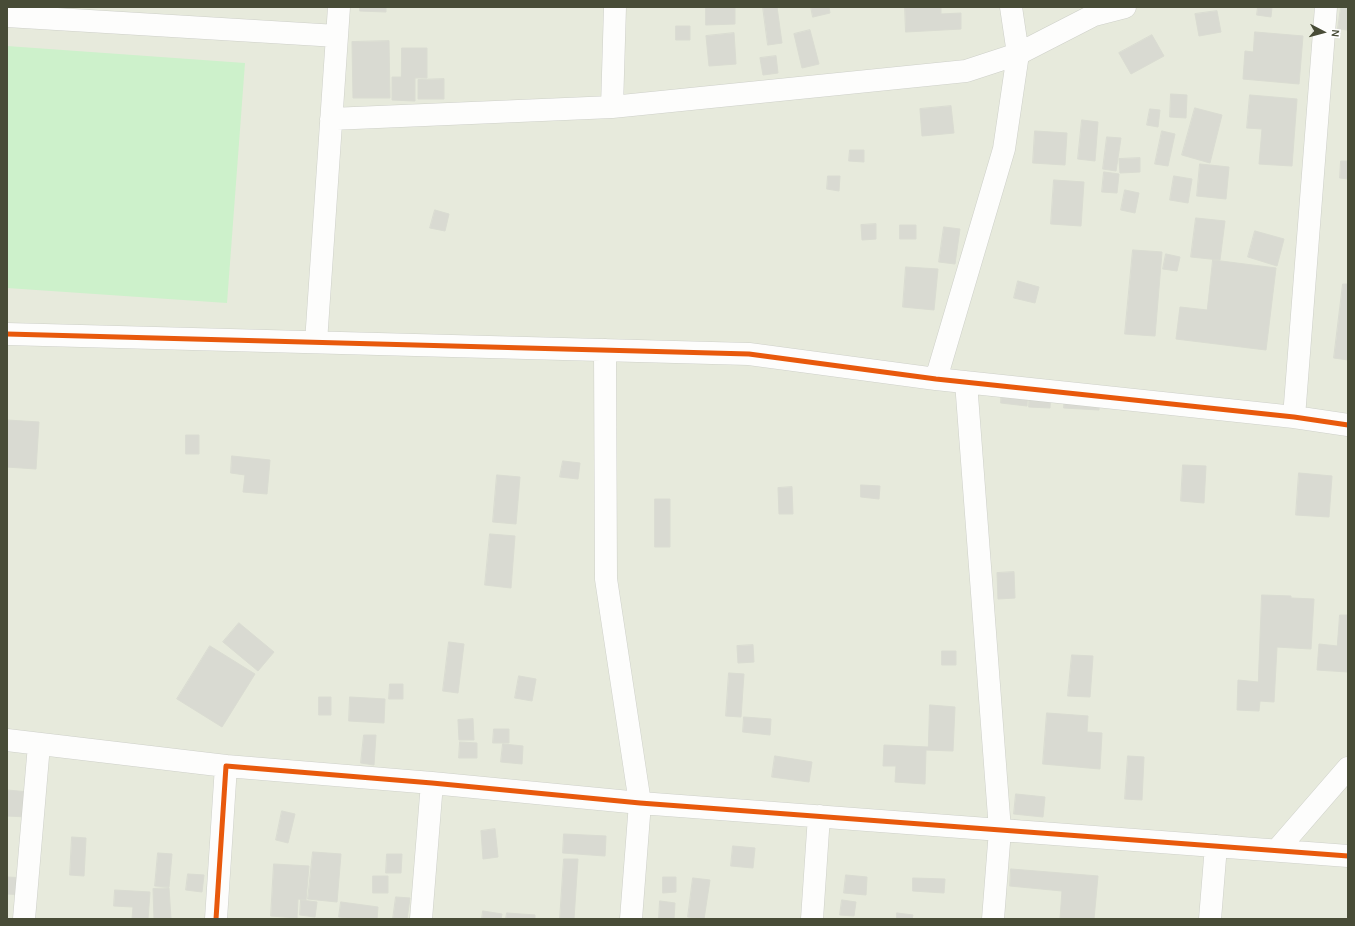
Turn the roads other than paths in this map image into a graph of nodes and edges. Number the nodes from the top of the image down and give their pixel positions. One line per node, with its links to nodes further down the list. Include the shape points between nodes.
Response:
1 (339, 7): 8 (street)
2 (615, 7): 10 (street)
3 (1011, 7): 9 (street)
4 (1125, 7): 9 (street, via 1094,15)
5 (1326, 7): 17 (street)
6 (52, 13): 7 (street); 8 (street)
7 (7, 16)
8 (337, 36): 11 (street)
9 (1018, 54): 10 (street, via 966,71); 15 (street, via 1004,149)
10 (612, 107): 11 (street)
11 (331, 119): 13 (street)
12 (7, 334): 13 (street)
13 (316, 342): 14 (street)
14 (605, 350): 15 (street, via 749,354); 24 (street, via 606,579)
15 (936, 379): 16 (street)
16 (966, 382): 17 (street); 26 (street)
17 (1294, 417): 18 (street)
18 (1348, 425)
19 (7, 740): 20 (street)
20 (39, 744): 21 (street); 30 (street)
21 (226, 766): 23 (street); 31 (street)
22 (1348, 768): 28 (street)
23 (432, 783): 24 (street); 32 (street)
24 (640, 803): 25 (street); 33 (street)
25 (819, 816): 26 (street); 34 (street)
26 (1000, 830): 27 (street); 35 (street)
27 (1216, 846): 28 (street); 36 (street)
28 (1277, 850): 29 (street)
29 (1348, 856)
30 (24, 919)
31 (216, 919)
32 (421, 919)
33 (631, 919)
34 (812, 919)
35 (993, 919)
36 (1210, 919)

